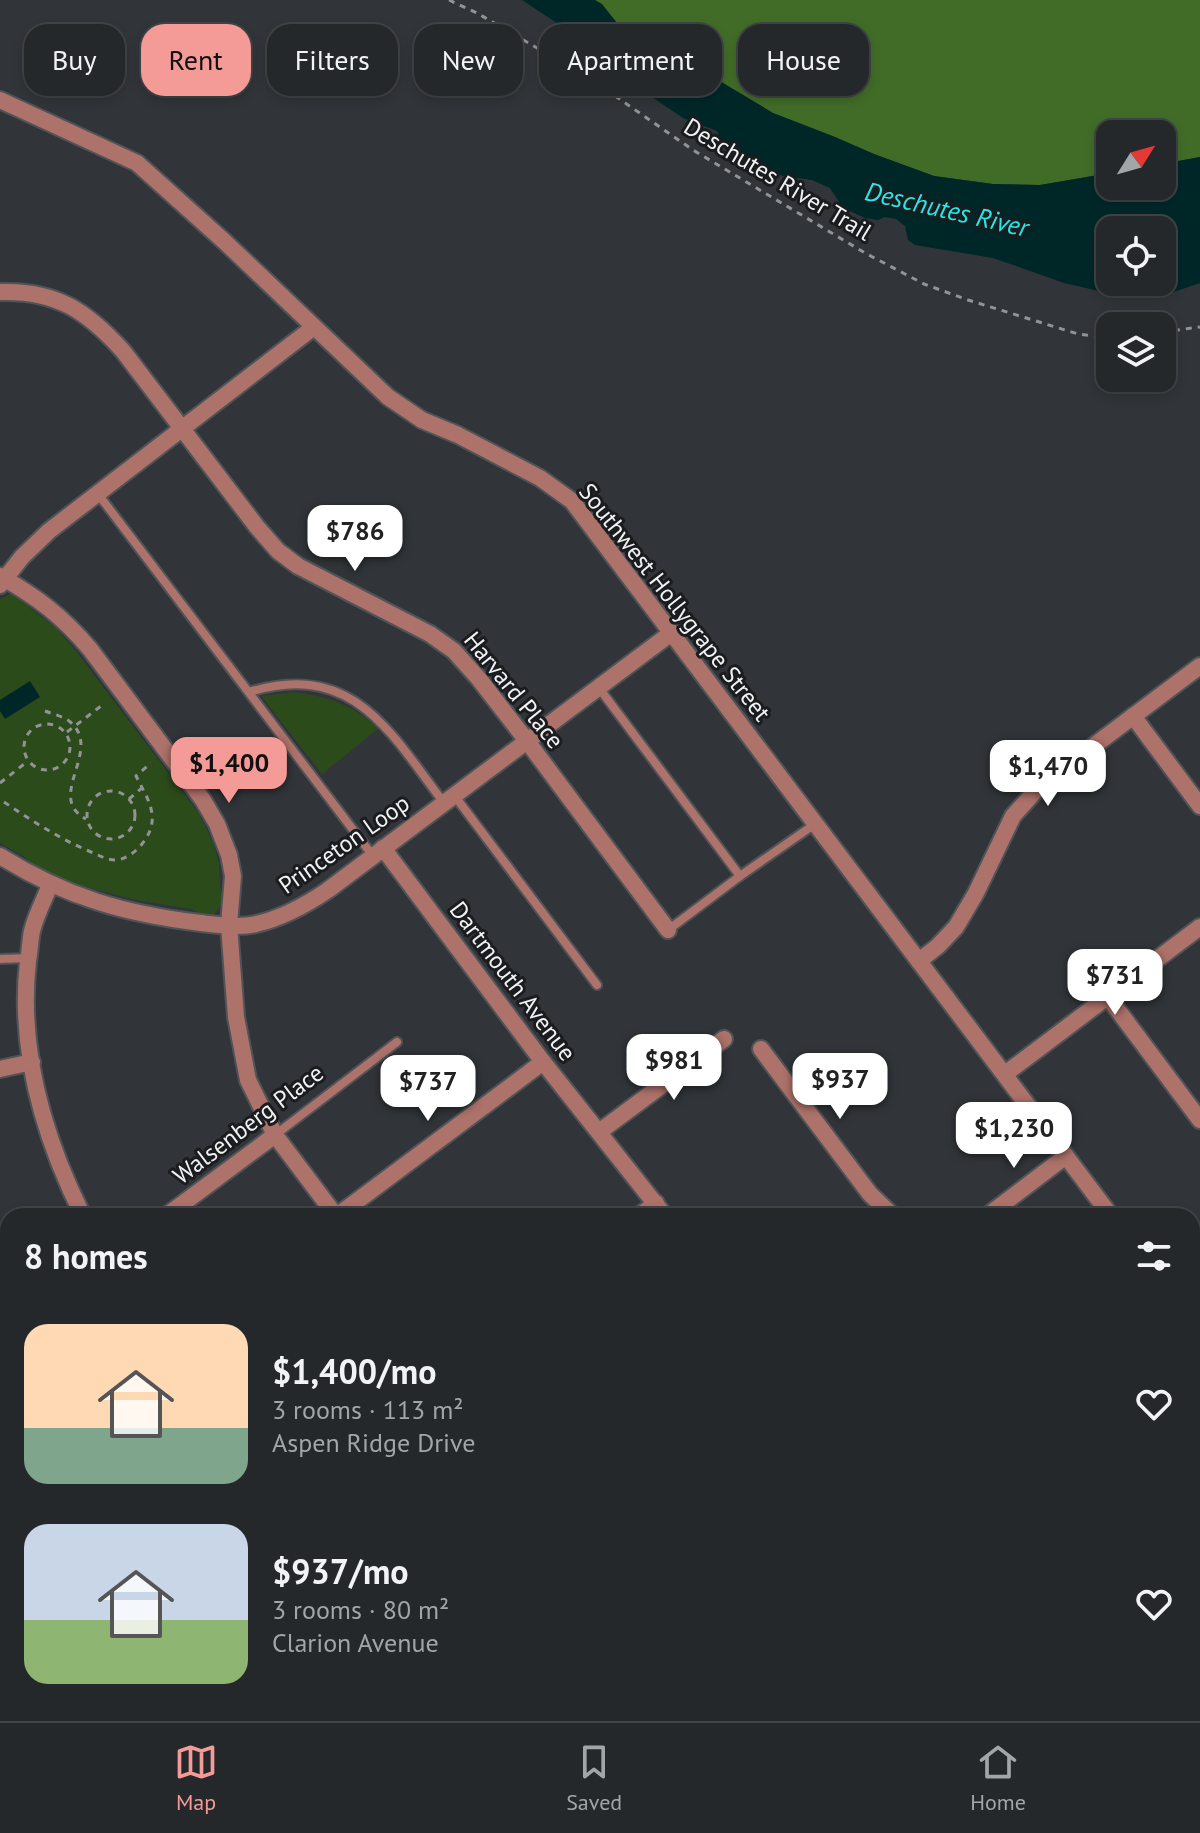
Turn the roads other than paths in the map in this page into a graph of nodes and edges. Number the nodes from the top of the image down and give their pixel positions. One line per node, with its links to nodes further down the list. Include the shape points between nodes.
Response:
1 (0, 100): 3 (street, Southwest Hollygrape Street, via 137,163)
2 (0, 292): 4 (street, Harvard Place, via 24,291 66,303 102,328)
3 (314, 327): 4 (street); 7 (street, Southwest Hollygrape Street, via 405,409 540,478 572,501)
4 (182, 429): 5 (street); 12 (street, Harvard Place, via 278,551 444,642)
5 (97, 493): 6 (street); 10 (lane)
6 (1, 580): 20 (street, via 43,602 71,627 203,800 229,855)
7 (670, 634): 9 (street, Princeton Loop); 15 (street, Southwest Hollygrape Street)
8 (1200, 666): 11 (street)
9 (599, 687): 12 (street, Princeton Loop); 18 (lane)
10 (249, 692): 13 (lane, via 306,685 356,702 383,723); 16 (lane)
11 (1133, 716): 14 (street); 25 (street, via 1039,787 1013,816 956,927)
12 (527, 741): 13 (street, Princeton Loop); 22 (street, Harvard Place)
13 (449, 799): 16 (street, Princeton Loop); 26 (lane)
14 (1200, 806)
15 (815, 824): 18 (lane); 25 (street, Southwest Hollygrape Street)
16 (378, 852): 20 (street, Princeton Loop, via 306,905 253,925); 32 (street, Dartmouth Avenue)
17 (0, 856): 19 (street, Princeton Loop)
18 (740, 876): 22 (lane)
19 (50, 885): 20 (street, Princeton Loop, via 118,909); 23 (street, via 32,931)
20 (229, 925): 37 (street, via 240,1046 248,1080)
21 (1200, 927): 27 (street)
22 (668, 930)
23 (29, 958): 24 (lane); 31 (street)
24 (0, 959)
25 (919, 961): 34 (street, Southwest Hollygrape Street)
26 (597, 985)
27 (1108, 997): 34 (street); 35 (street)
28 (724, 1039): 36 (street)
29 (397, 1042): 37 (lane, Walsenberg Place)
30 (761, 1049): 44 (street)
31 (32, 1062): 33 (street); 39 (street, via 50,1139)
32 (543, 1062): 36 (street, Dartmouth Avenue); 42 (street)
33 (0, 1069)
34 (1005, 1074): 38 (street, Southwest Hollygrape Street)
35 (1200, 1120)
36 (599, 1132): 43 (street, Dartmouth Avenue)
37 (275, 1135): 40 (street, Walsenberg Place); 41 (street)
38 (1066, 1156): 45 (street); 46 (street, Southwest Hollygrape Street)
39 (79, 1208)
40 (177, 1208)
41 (331, 1208)
42 (348, 1208)
43 (658, 1208)
44 (885, 1208)
45 (998, 1208)
46 (1105, 1208)

